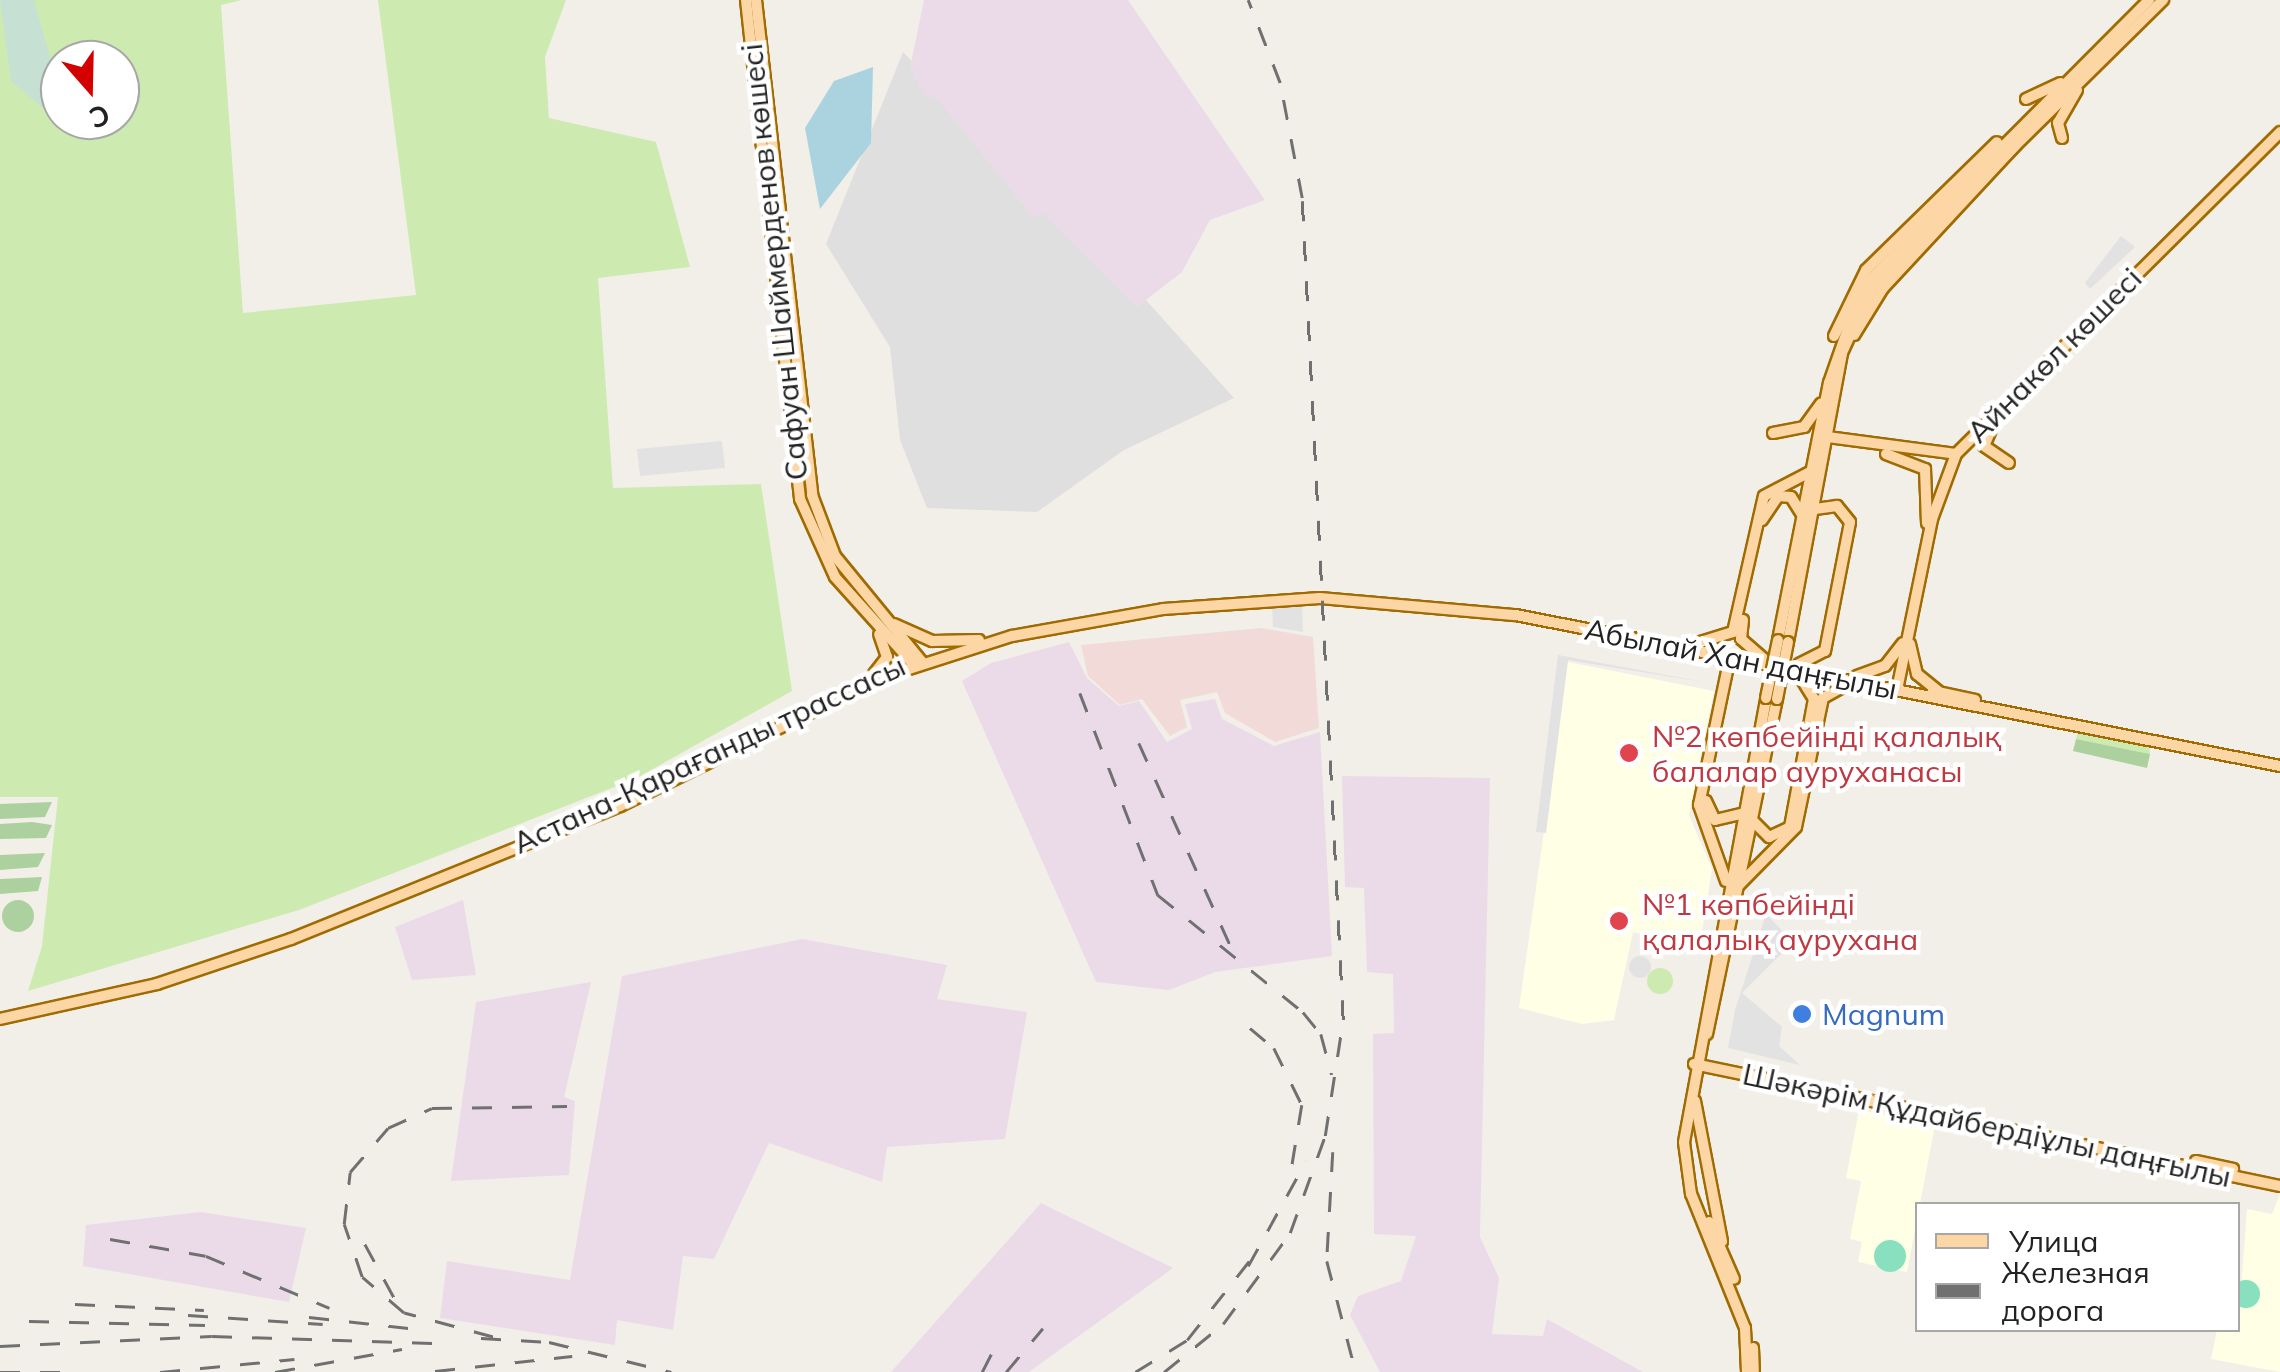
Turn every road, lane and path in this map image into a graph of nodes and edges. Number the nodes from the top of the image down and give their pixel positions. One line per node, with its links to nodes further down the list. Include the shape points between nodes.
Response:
1 (746, 0): 26 (main road, Сафуан Шаймерденов көшесі, via 800,499 835,577)
2 (756, 0): 25 (main road, Сафуан Шаймерденов көшесі, via 812,496 835,556)
3 (2150, 0): 5 (main road)
4 (2164, 0): 5 (main road)
5 (2078, 77): 6 (main road); 8 (main road, via 2058,123); 14 (main road, via 1871,276 1846,318); 16 (main road, via 1884,271 1842,353)
6 (2026, 99)
7 (2280, 132): 9 (main road, Айнакөл көшесі)
8 (2062, 138)
9 (2124, 282): 10 (main road); 12 (main road, Айнакөл көшесі)
10 (2117, 303)
11 (2047, 372): 12 (main road)
12 (2026, 378): 13 (main road, Айнакөл көшесі)
13 (2011, 386): 18 (main road, Айнакөл көшесі); 19 (main road, via 1982,440)
14 (1828, 388): 15 (main road, via 1804,427); 16 (main road)
15 (1773, 432)
16 (1822, 441): 17 (main road); 18 (main road); 20 (main road); 21 (main road)
17 (1880, 452): 18 (main road); 23 (main road, via 1926,469)
18 (1954, 457): 23 (main road, Айнакөл көшесі)
19 (2009, 463)
20 (1812, 466): 22 (main road); 30 (main road, via 1803,481 1764,496 1733,632)
21 (1815, 510): 29 (main road); 34 (main road, via 1837,506 1850,522 1825,650)
22 (1802, 517): 29 (main road); 32 (main road, via 1784,496 1763,514 1740,632)
23 (1929, 534): 27 (main road, Айнакөл көшесі)
24 (1556, 619): 28 (main road, Астана-Қарағанды трассасы, via 1319,592 1170,602); 30 (main road, Абылай Хан даңғылы); 31 (main road, Абылай Хан даңғылы); 33 (main road, Астана-Қарағанды трассасы, via 1412,602 1245,601 1052,626)
25 (888, 623): 28 (main road, via 932,641); 33 (main road, Сафуан Шаймерденов көшесі)
26 (875, 624): 33 (main road, Сафуан Шаймерденов көшесі); 35 (main road, via 887,656)
27 (1909, 628): 36 (main road, via 1890,663); 37 (main road, Айнакөл көшесі); 38 (main road, via 1917,674)
28 (979, 640): 33 (main road, Астана-Қарағанды трассасы)
29 (1783, 641): 40 (main road, bridge)
30 (1697, 643): 32 (main road, Абылай Хан даңғылы)
31 (1732, 657): 34 (main road, Абылай Хан даңғылы); 40 (main road, via 1706,805 1726,823); 42 (main road, via 1700,805)
32 (1763, 658): 34 (main road, Абылай Хан даңғылы)
33 (917, 662): 35 (main road, Астана-Қарағанды трассасы); 43 (main road, Астана-Қарағанды трассасы, via 620,806)
34 (1797, 667): 36 (main road, Абылай Хан даңғылы); 40 (main road, via 1814,699 1790,827 1769,837)
35 (872, 675): 43 (main road, Астана-Қарағанды трассасы, via 595,810)
36 (1856, 679): 37 (main road, Абылай Хан даңғылы); 41 (main road, via 1823,698 1796,827)
37 (1898, 687): 38 (main road, Абылай Хан даңғылы); 39 (main road, Абылай Хан даңғылы)
38 (1941, 693): 39 (main road, Абылай Хан даңғылы)
39 (2280, 763)
40 (1748, 813): 41 (main road); 42 (main road)
41 (1738, 886): 45 (main road)
42 (1727, 894): 45 (main road)
43 (293, 935): 44 (main road, Астана-Қарағанды трассасы, via 158,984)
44 (0, 1016)
45 (1698, 1061): 46 (main road, Шәкәрім Құдайбердіұлы даңғылы); 47 (main road, via 1692,1171 1746,1308); 47 (main road, via 1686,1173 1740,1313)
46 (2280, 1182)
47 (1751, 1372)

